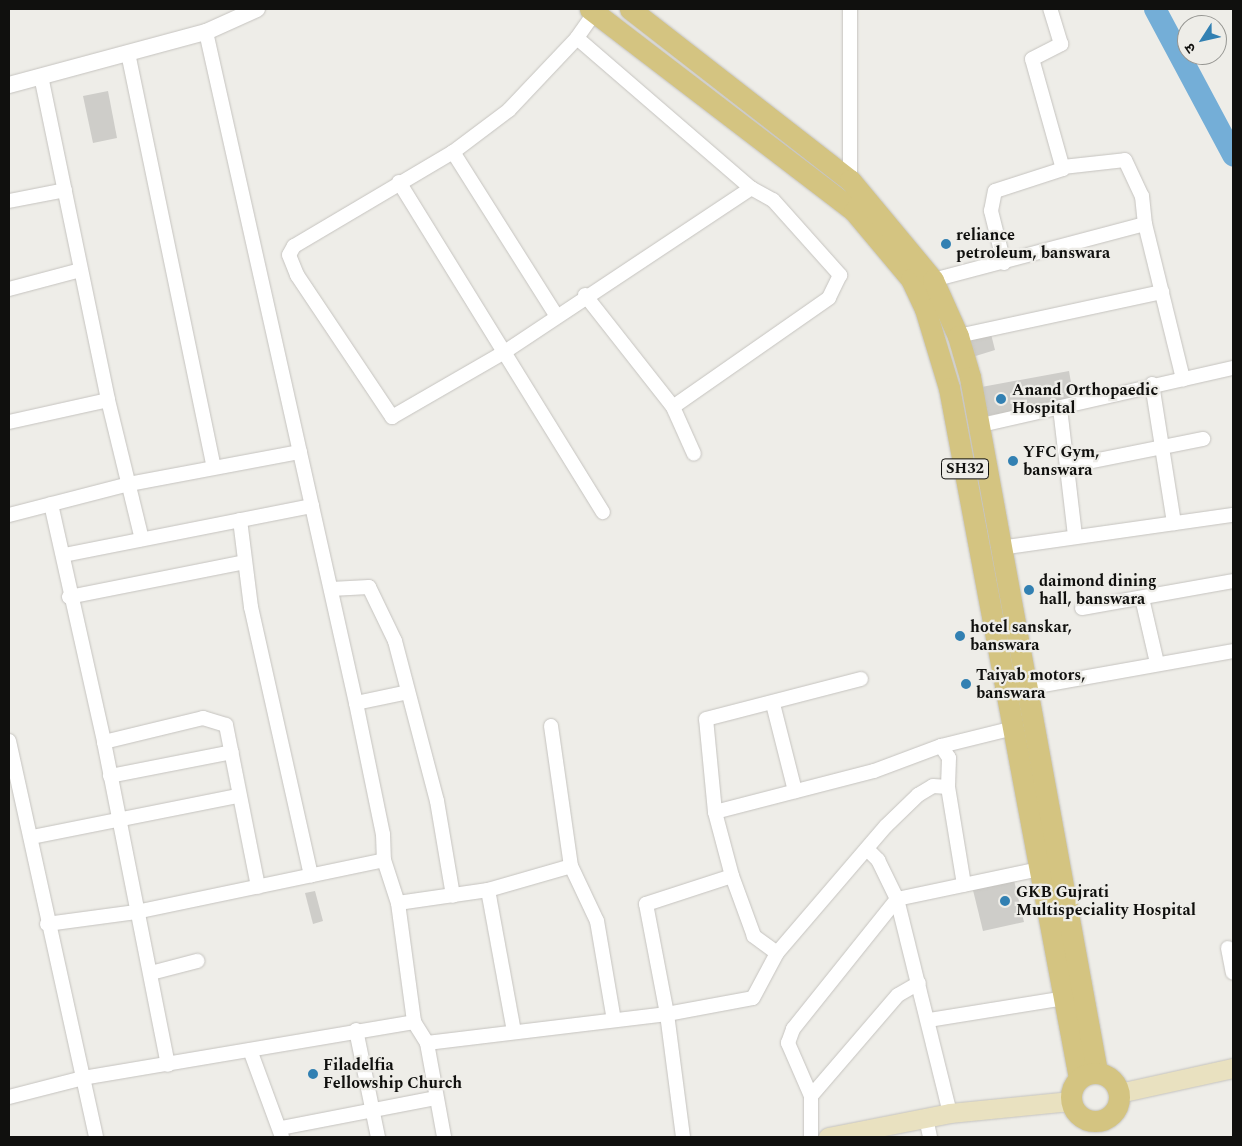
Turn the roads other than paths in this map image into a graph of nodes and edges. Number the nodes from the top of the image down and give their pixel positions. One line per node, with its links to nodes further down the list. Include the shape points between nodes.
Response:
1 (256, 9): 6 (street)
2 (630, 9): 13 (main road, SH32)
3 (850, 9): 13 (street)
4 (1050, 9): 12 (street, via 1061,44 1032,59)
5 (592, 10): 7 (street); 68 (main road, SH32, via 854,212 911,279 940,352 949,388)
6 (206, 32): 8 (street); 38 (street)
7 (577, 38): 11 (street, via 509,110); 15 (street)
8 (128, 53): 9 (street); 41 (street)
9 (41, 76): 10 (street); 16 (street)
10 (9, 85)
11 (453, 152): 14 (street); 25 (street)
12 (1063, 167): 18 (street, via 1125,160 1142,196); 19 (street, via 994,192 991,211)
13 (850, 180): 21 (main road, SH32)
14 (399, 182): 27 (street); 27 (street, via 294,246 289,256 297,275 392,417)
15 (751, 188): 24 (street); 32 (street, via 773,200 840,276 829,298)
16 (65, 190): 17 (street); 20 (street)
17 (9, 201)
18 (1145, 224): 19 (street); 23 (street)
19 (1004, 263): 21 (street)
20 (81, 270): 22 (street); 31 (street)
21 (933, 280): 26 (main road, SH32)
22 (9, 289)
23 (1162, 292): 26 (street); 29 (street)
24 (584, 295): 25 (street); 32 (street)
25 (556, 315): 27 (street)
26 (958, 336): 35 (main road, SH32)
27 (503, 353): 45 (street, via 574,460)
28 (1233, 368): 29 (street)
29 (1183, 379): 30 (street)
30 (1152, 384): 33 (street); 37 (street)
31 (108, 400): 34 (street); 42 (street)
32 (673, 407): 39 (street)
33 (1060, 408): 35 (street); 40 (street)
34 (9, 422)
35 (978, 426): 52 (main road, SH32)
36 (1203, 439): 37 (street)
37 (1163, 448): 40 (street); 49 (street)
38 (300, 452): 41 (street); 44 (street)
39 (694, 454)
40 (1068, 466): 50 (street)
41 (214, 467): 42 (street)
42 (129, 484): 43 (street); 51 (street)
43 (51, 504): 46 (street); 53 (street)
44 (312, 506): 48 (street); 56 (street)
45 (603, 512)
46 (9, 515)
47 (1233, 515): 49 (street)
48 (240, 520): 51 (street); 54 (street)
49 (1174, 523): 50 (street)
50 (1075, 535): 52 (street)
51 (142, 539): 53 (street)
52 (1000, 548): 63 (main road, SH32)
53 (64, 556): 57 (street)
54 (245, 562): 57 (street); 84 (street, via 271,702)
55 (1233, 581): 58 (street)
56 (331, 589): 64 (street, via 369,587 395,641); 65 (street)
57 (69, 597): 70 (street, via 84,643)
58 (1142, 598): 59 (street); 61 (street)
59 (1082, 608)
60 (1233, 651): 61 (street)
61 (1157, 663): 63 (street)
62 (861, 679): 66 (street)
63 (1026, 688): 111 (main road, SH32)
64 (408, 692): 65 (street); 89 (street, via 437,801)
65 (356, 703): 81 (street, via 383,834)
66 (773, 704): 75 (street); 77 (street, via 706,718)
67 (551, 726): 82 (street)
68 (1014, 728): 71 (street); 83 (main road, SH32)
69 (9, 741): 79 (street)
70 (104, 742): 72 (street, via 203,718 226,725); 73 (street)
71 (941, 746): 74 (street, via 948,758); 75 (street, via 874,771)
72 (232, 752): 73 (street); 76 (street)
73 (110, 776): 78 (street)
74 (948, 787): 80 (street, via 933,786 918,795); 86 (street)
75 (795, 791): 77 (street)
76 (238, 796): 78 (street); 87 (street)
77 (715, 812): 85 (street)
78 (120, 822): 79 (street); 92 (street)
79 (32, 837): 93 (street)
80 (867, 849): 90 (street, via 878,860); 95 (street)
81 (384, 860): 84 (street); 91 (street)
82 (571, 866): 88 (street); 102 (street, via 597,921)
83 (1039, 869): 86 (street); 100 (main road, SH32)
84 (311, 874): 87 (street)
85 (732, 876): 95 (street, via 754,936); 101 (street, via 646,904)
86 (964, 885): 90 (street)
87 (258, 887): 92 (street)
88 (488, 890): 89 (street); 106 (street)
89 (453, 896): 91 (street)
90 (897, 899): 99 (street); 114 (street, via 793,1029 788,1043)
91 (398, 903): 104 (street)
92 (136, 912): 93 (street); 97 (street)
93 (47, 924): 112 (street)
94 (1228, 948): 98 (street)
95 (777, 953): 101 (street, via 753,998)
96 (197, 961): 97 (street)
97 (152, 973): 109 (street)
98 (1233, 973)
99 (919, 983): 103 (street); 114 (street, via 898,995)
100 (1064, 998): 103 (street); 111 (main road, SH32)
101 (668, 1014): 102 (street); 127 (street)
102 (614, 1020): 106 (street)
103 (928, 1020): 119 (street)
104 (414, 1022): 105 (street); 107 (street)
105 (356, 1030): 108 (street); 118 (street)
106 (514, 1031): 107 (street)
107 (427, 1042): 116 (street)
108 (250, 1050): 109 (street); 122 (street)
109 (168, 1065): 112 (street)
110 (1233, 1068): 113 (main road)
111 (1088, 1075): 113 (main road, via 1109,1077); 117 (main road, via 1072,1088)
112 (83, 1078): 115 (street); 124 (street)
113 (1119, 1093): 121 (main road, via 1115,1111)
114 (811, 1096): 128 (street)
115 (9, 1097)
116 (435, 1098): 118 (street); 126 (street)
117 (1070, 1101): 119 (main road); 121 (main road, via 1080,1117)
118 (372, 1109): 122 (street); 125 (street)
119 (950, 1113): 120 (main road)
120 (926, 1118): 123 (main road); 130 (street)
121 (1099, 1129)
122 (282, 1133)
123 (871, 1133): 129 (main road)
124 (96, 1137)
125 (378, 1137)
126 (444, 1137)
127 (683, 1137)
128 (811, 1137)
129 (828, 1137)
130 (930, 1137)

